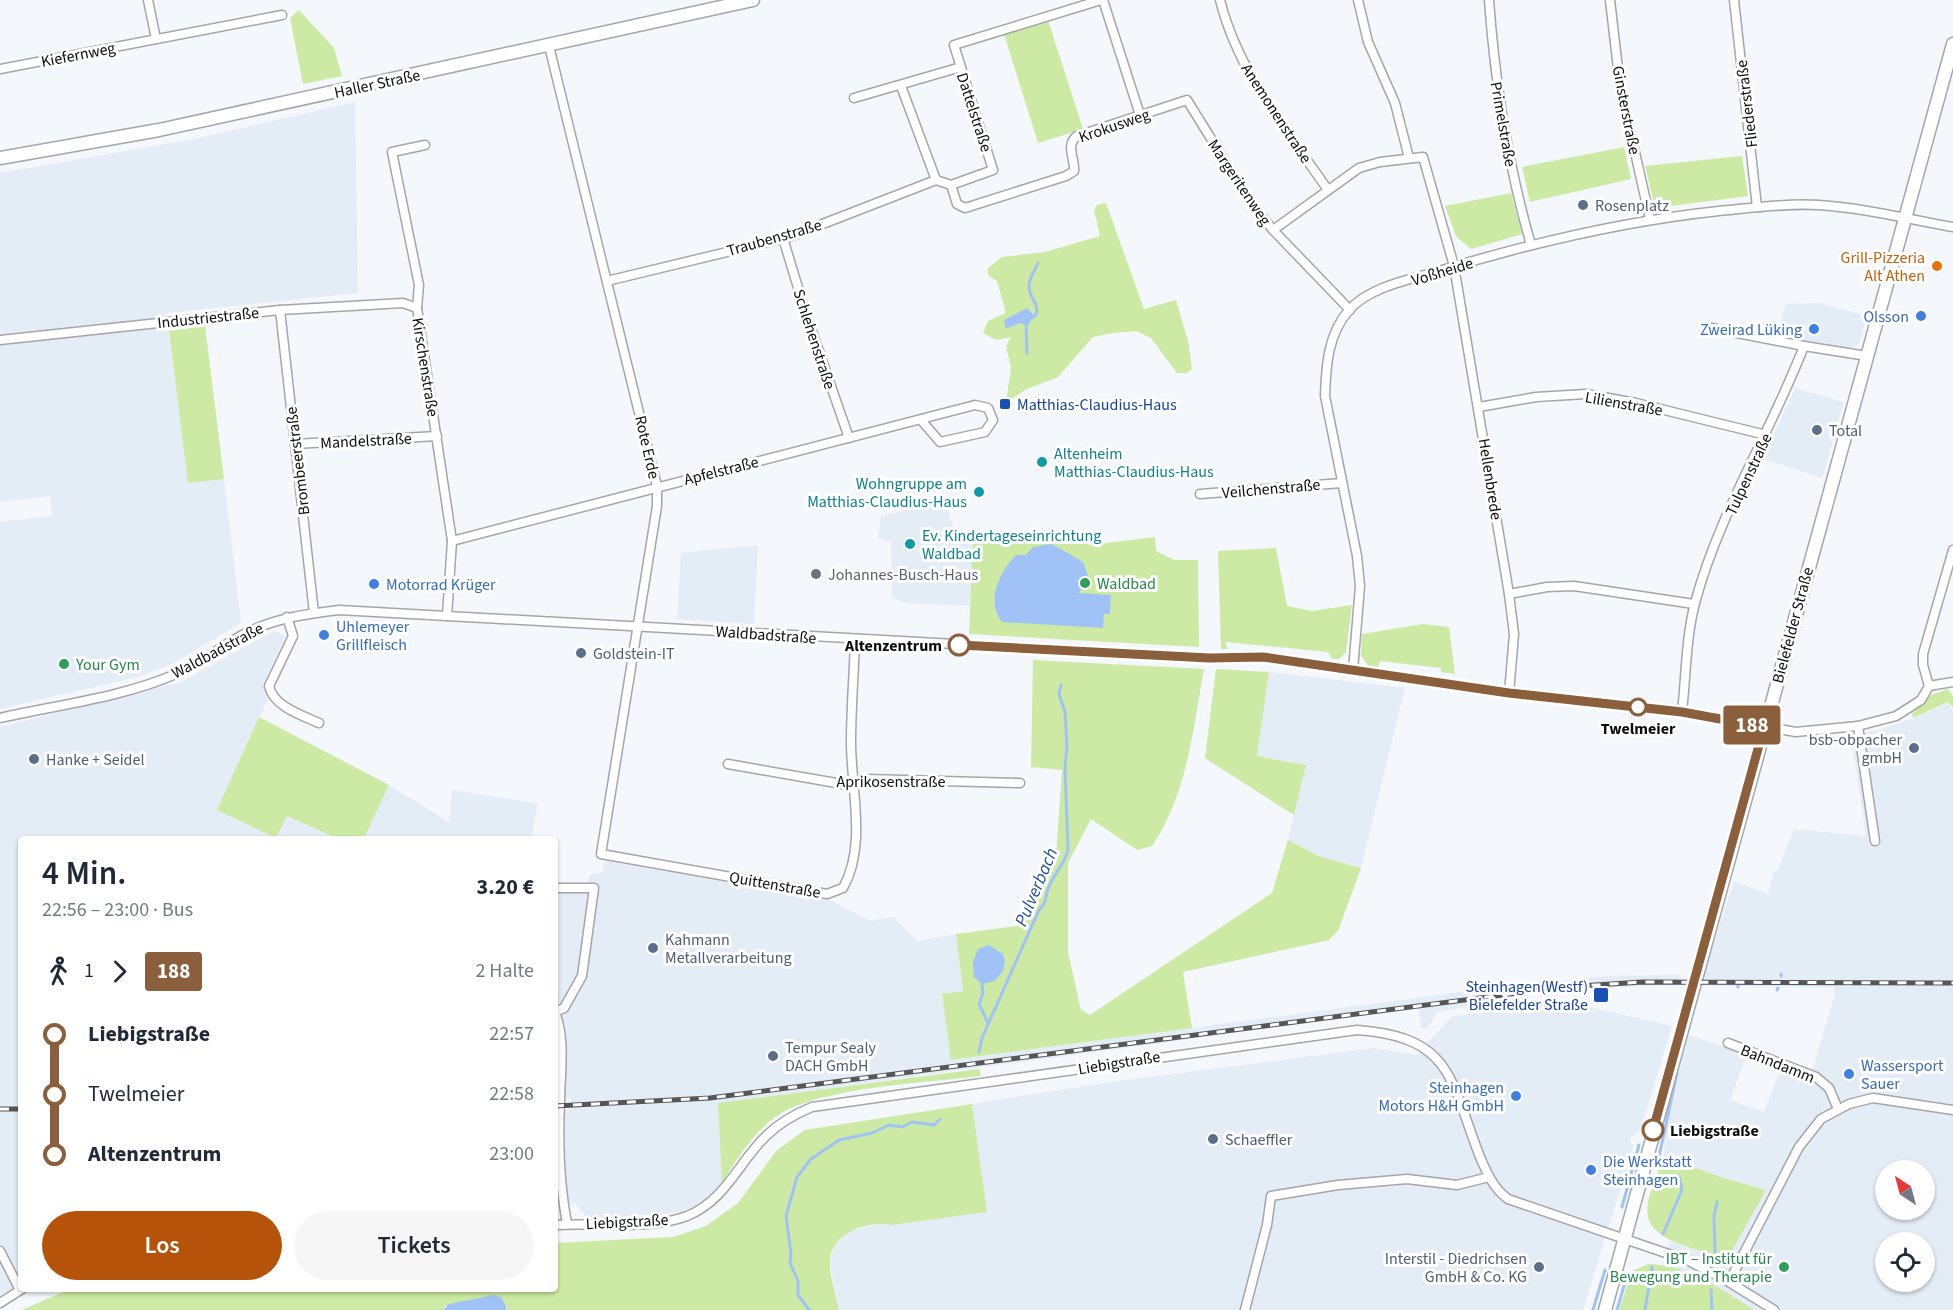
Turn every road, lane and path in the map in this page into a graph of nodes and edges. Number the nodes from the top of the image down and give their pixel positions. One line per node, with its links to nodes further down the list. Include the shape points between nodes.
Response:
1 (148, 0): 10 (street)
2 (753, 0): 12 (main road, Haller Straße)
3 (1102, 0): 13 (street, Dattelstraße, via 954,45); 18 (street)
4 (1220, 0): 24 (street, Anemonenstraße, via 1237,53 1254,83)
5 (1358, 0): 21 (street, via 1368,42 1395,103)
6 (1489, 0): 31 (street, Primelstraße, via 1496,81 1509,156)
7 (1610, 0): 26 (street, Ginsterstraße, via 1620,86)
8 (1734, 0): 25 (street, Fliederstraße)
9 (282, 15): 10 (street, Kiefernweg)
10 (156, 39): 14 (street, Kiefernweg)
11 (1953, 44): 27 (main road, Bielefelder Straße)
12 (549, 46): 20 (main road, Haller Straße, via 159,130); 33 (street, Rote Erde)
13 (961, 68): 15 (street); 23 (street, Dattelstraße, via 993,170)
14 (0, 69)
15 (901, 86): 16 (street); 22 (street)
16 (854, 98)
17 (1187, 100): 18 (street, Krokusweg); 29 (street, Margeritenweg, via 1251,203)
18 (1140, 115): 23 (street, Krokusweg, via 1071,140 1074,171 1066,176 965,208 960,207)
19 (425, 145): 34 (street, Kirschenstraße, via 392,152 419,285)
20 (0, 158)
21 (1409, 158): 24 (street, via 1359,168); 32 (street, Hellenbrede, via 1423,157)
22 (936, 180): 23 (street); 30 (street, Traubenstraße)
23 (951, 185)
24 (1328, 189): 29 (street)
25 (1757, 207): 26 (street, Voßheide); 27 (street, Voßheide, via 1817,205)
26 (1650, 219): 31 (street, Voßheide)
27 (1905, 219): 28 (street, Voßheide); 40 (main road, Bielefelder Straße)
28 (1953, 227)
29 (1273, 230): 36 (street, Margeritenweg)
30 (783, 238): 33 (street, Traubenstraße); 45 (street, Schlehenstraße)
31 (1532, 245): 32 (street, Voßheide)
32 (1454, 266): 36 (street, Voßheide, via 1373,291); 41 (street, Hellenbrede)
33 (608, 281): 48 (street, Rote Erde)
34 (417, 308): 35 (street, Industriestraße, via 403,303); 44 (street, Kirschenstraße)
35 (280, 310): 38 (street, Industriestraße); 46 (street, Brombeerstraße)
36 (1350, 310): 47 (street, Voßheide, via 1334,333 1326,373 1325,396)
37 (1711, 328): 39 (street)
38 (0, 340)
39 (1804, 346): 40 (street); 43 (street, Tulpenstraße)
40 (1867, 356): 67 (main road, Bielefelder Straße)
41 (1479, 407): 43 (street, Lilienstraße, via 1536,397 1586,394); 52 (street, Hellenbrede)
42 (921, 420): 42 (street, Apfelstraße, via 940,442 985,432 993,420 991,411 979,405); 45 (street, Apfelstraße)
43 (1766, 435): 53 (street, Tulpenstraße, via 1718,536)
44 (437, 436): 46 (street, Mandelstraße); 50 (street, Kirschenstraße)
45 (849, 438): 48 (street, Apfelstraße)
46 (295, 444): 54 (street, Brombeerstraße)
47 (1342, 483): 49 (street, Veilchenstraße); 59 (street, Voßheide, via 1360,586)
48 (657, 486): 50 (street, Apfelstraße); 57 (street, Rote Erde)
49 (1200, 494)
50 (452, 541): 55 (street, Kirschenstraße)
51 (1953, 550): 61 (street, via 1923,654)
52 (1509, 594): 53 (street, via 1574,586); 62 (street, Hellenbrede, via 1514,634)
53 (1694, 604): 63 (street, Tulpenstraße)
54 (314, 613): 55 (street, Waldbadstraße, via 339,610); 56 (street, Waldbadstraße)
55 (447, 616): 57 (street, Waldbadstraße)
56 (287, 617): 64 (street, Waldbadstraße, via 244,634 177,673 139,686); 65 (street, via 292,636 269,686 270,693)
57 (636, 625): 58 (street, Waldbadstraße); 72 (street, Rote Erde)
58 (855, 640): 59 (street, Waldbadstraße, via 1209,658 1250,656); 69 (street, Quittenstraße)
59 (1353, 669): 62 (street, Waldbadstraße)
60 (1953, 682): 61 (street)
61 (1929, 686): 66 (street, Waldbadstraße, via 1910,710)
62 (1509, 693): 63 (street, Waldbadstraße)
63 (1682, 712): 67 (street, Waldbadstraße)
64 (0, 718)
65 (319, 723)
66 (1858, 726): 67 (street, Waldbadstraße, via 1796,732); 71 (street)
67 (1764, 727): 82 (main road, Bielefelder Straße)
68 (728, 764): 69 (street, Aprikosenstraße, via 842,784)
69 (853, 782): 70 (street, Aprikosenstraße, via 866,779); 72 (street, Quittenstraße, via 853,861 847,881 836,893)
70 (1020, 783)
71 (1875, 841)
72 (601, 854)
73 (558, 888): 74 (street, via 594,888 582,976 564,1008)
74 (558, 1011)
75 (558, 1028): 80 (street)
76 (1728, 1043): 77 (street, Bahndamm, via 1816,1077 1829,1088)
77 (1838, 1109): 78 (street, via 1874,1098); 84 (street, via 1821,1119 1799,1147)
78 (1953, 1110)
79 (1489, 1177): 80 (street, Liebigstraße, via 1456,1087 1442,1063 1423,1046 1378,1031 1357,1030 812,1107 777,1125 718,1196 687,1216 654,1223); 82 (street, Liebigstraße, via 1500,1193 1516,1203); 88 (street, via 1456,1185 1407,1179 1338,1185 1271,1196)
80 (567, 1224): 81 (street, Liebigstraße)
81 (558, 1225)
82 (1626, 1239): 84 (street, Liebigstraße, via 1689,1261); 89 (main road, Bielefelder Straße)
83 (0, 1251): 85 (street)
84 (1729, 1282): 90 (street, Liebigstraße)
85 (18, 1284)
86 (18, 1291): 87 (street)
87 (0, 1303)
88 (1245, 1310)
89 (1605, 1310)
90 (1774, 1310)

